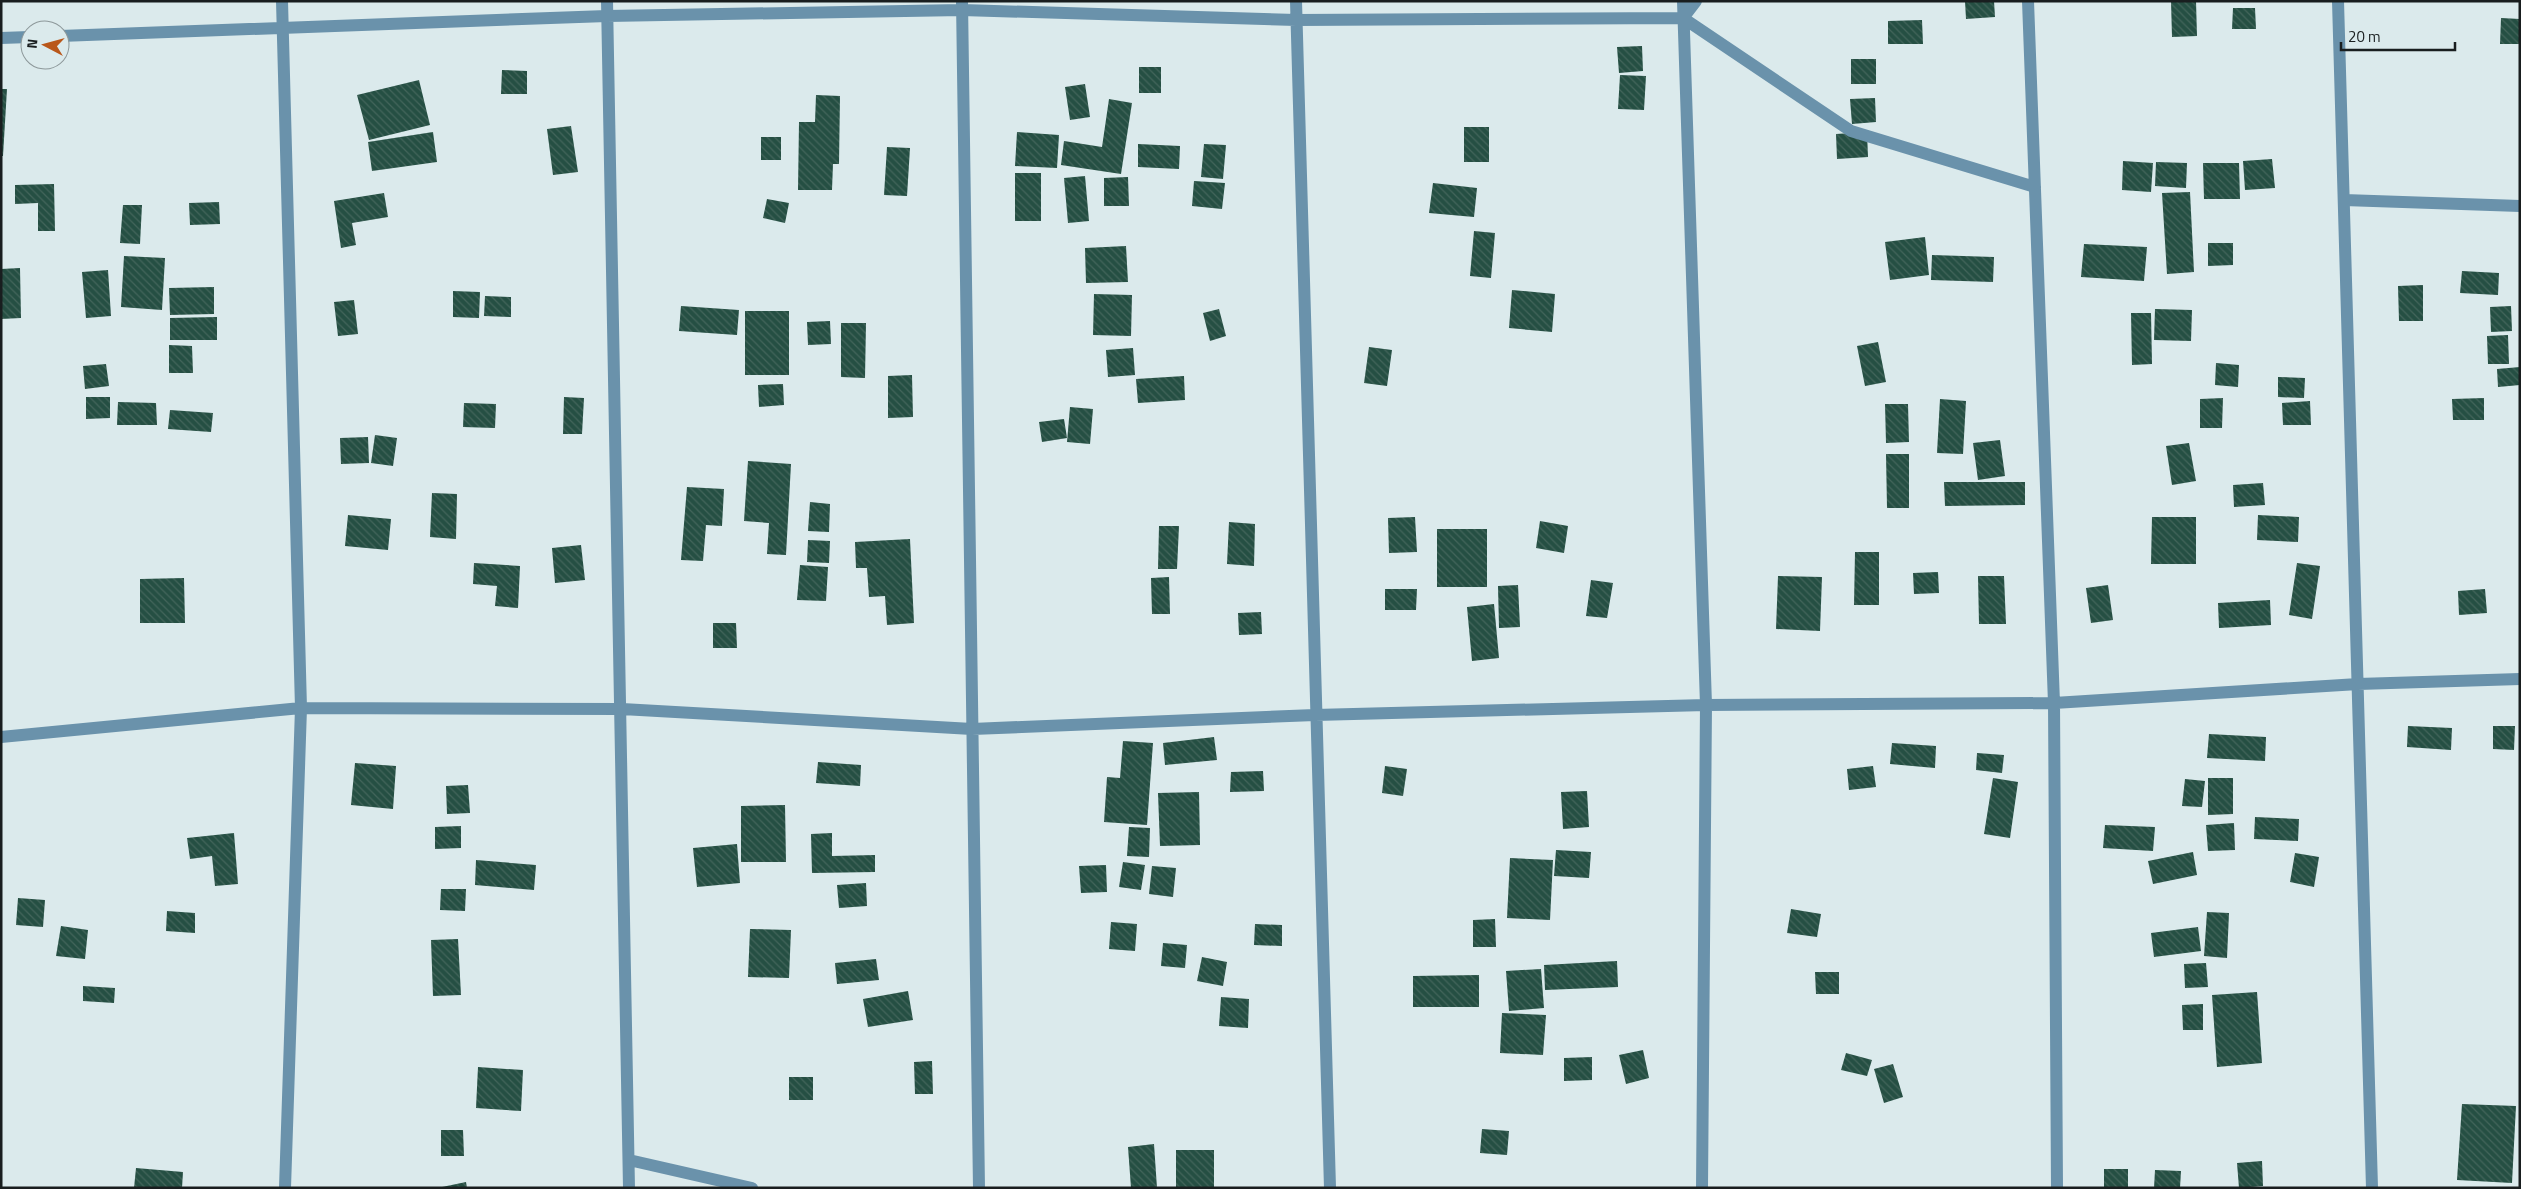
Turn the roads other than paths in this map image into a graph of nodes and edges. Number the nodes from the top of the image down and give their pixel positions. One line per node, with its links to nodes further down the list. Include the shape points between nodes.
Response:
1 (282, 1): 12 (street)
2 (607, 1): 9 (street)
3 (1296, 1): 11 (street)
4 (1683, 1): 10 (street)
5 (1696, 1): 10 (street)
6 (2028, 1): 16 (street)
7 (2338, 1): 17 (street)
8 (962, 6): 9 (street); 11 (street); 26 (street)
9 (607, 16): 12 (street); 24 (street)
10 (1683, 18): 11 (street); 16 (street, via 1851,131); 22 (street)
11 (1296, 20): 25 (street)
12 (283, 30): 13 (street); 23 (street)
13 (70, 36)
14 (20, 37): 15 (street)
15 (1, 38)
16 (2035, 187): 21 (street)
17 (2344, 200): 18 (street); 20 (street)
18 (2520, 206)
19 (2520, 679): 20 (street)
20 (2358, 684): 21 (street); 36 (street)
21 (2054, 703): 22 (street); 35 (street)
22 (1706, 704): 25 (street); 34 (street)
23 (301, 708): 24 (street); 27 (street); 29 (street)
24 (622, 709): 26 (street); 28 (street)
25 (1315, 715): 26 (street); 33 (street)
26 (972, 729): 32 (street)
27 (1, 737)
28 (629, 1160): 30 (street); 31 (street)
29 (285, 1188)
30 (629, 1188)
31 (752, 1188)
32 (979, 1188)
33 (1330, 1188)
34 (1702, 1188)
35 (2057, 1188)
36 (2372, 1188)

